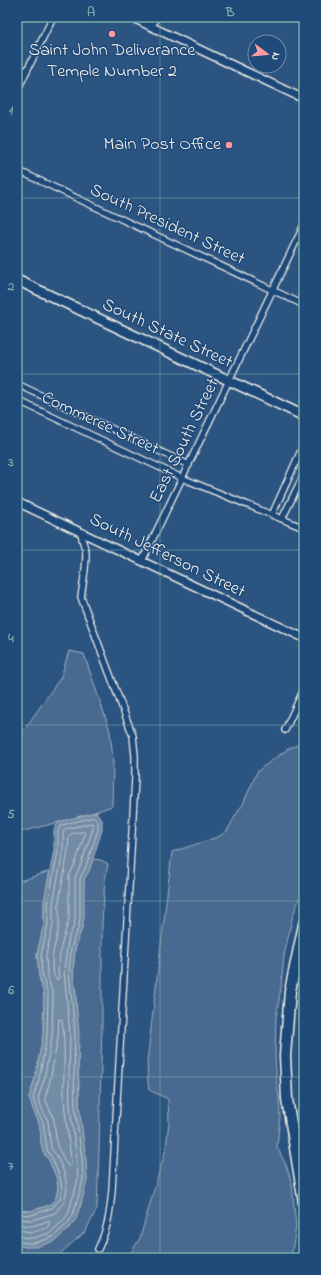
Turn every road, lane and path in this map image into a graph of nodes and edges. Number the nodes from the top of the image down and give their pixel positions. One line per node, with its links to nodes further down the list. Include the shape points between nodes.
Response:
1 (53, 17): 6 (street)
2 (131, 17): 4 (street)
3 (156, 17): 4 (street)
4 (152, 26): 8 (street)
5 (17, 67): 6 (street)
6 (26, 72): 7 (street)
7 (17, 91)
8 (304, 99)
9 (17, 170): 12 (street, South President Street)
10 (304, 225): 12 (street, East South Street)
11 (17, 280): 14 (main road, South State Street)
12 (273, 290): 13 (street, South President Street); 14 (street, East South Street)
13 (304, 305)
14 (229, 381): 17 (main road, South State Street); 19 (street, East South Street)
15 (17, 384): 19 (street, Commerce Street)
16 (17, 400): 21 (street, Commerce Street)
17 (304, 416)
18 (304, 444): 23 (street)
19 (189, 465): 21 (street, East South Street)
20 (304, 474): 24 (street)
21 (182, 478): 23 (street, Commerce Street); 27 (street, East South Street)
22 (17, 502): 26 (street, South Jefferson Street)
23 (272, 515): 24 (street, Commerce Street)
24 (282, 519): 25 (street, Commerce Street)
25 (304, 528)
26 (82, 532): 27 (street, South Jefferson Street); 35 (street, via 86,552 81,597 132,736 135,756 112,1190 109,1220)
27 (142, 561): 28 (street, South Jefferson Street)
28 (304, 638)
29 (304, 689): 30 (street)
30 (285, 730)
31 (304, 924): 33 (highway)
32 (304, 941): 33 (highway)
33 (298, 950): 34 (highway, via 290,991 285,1056 287,1099)
34 (304, 1203)
35 (98, 1249)

